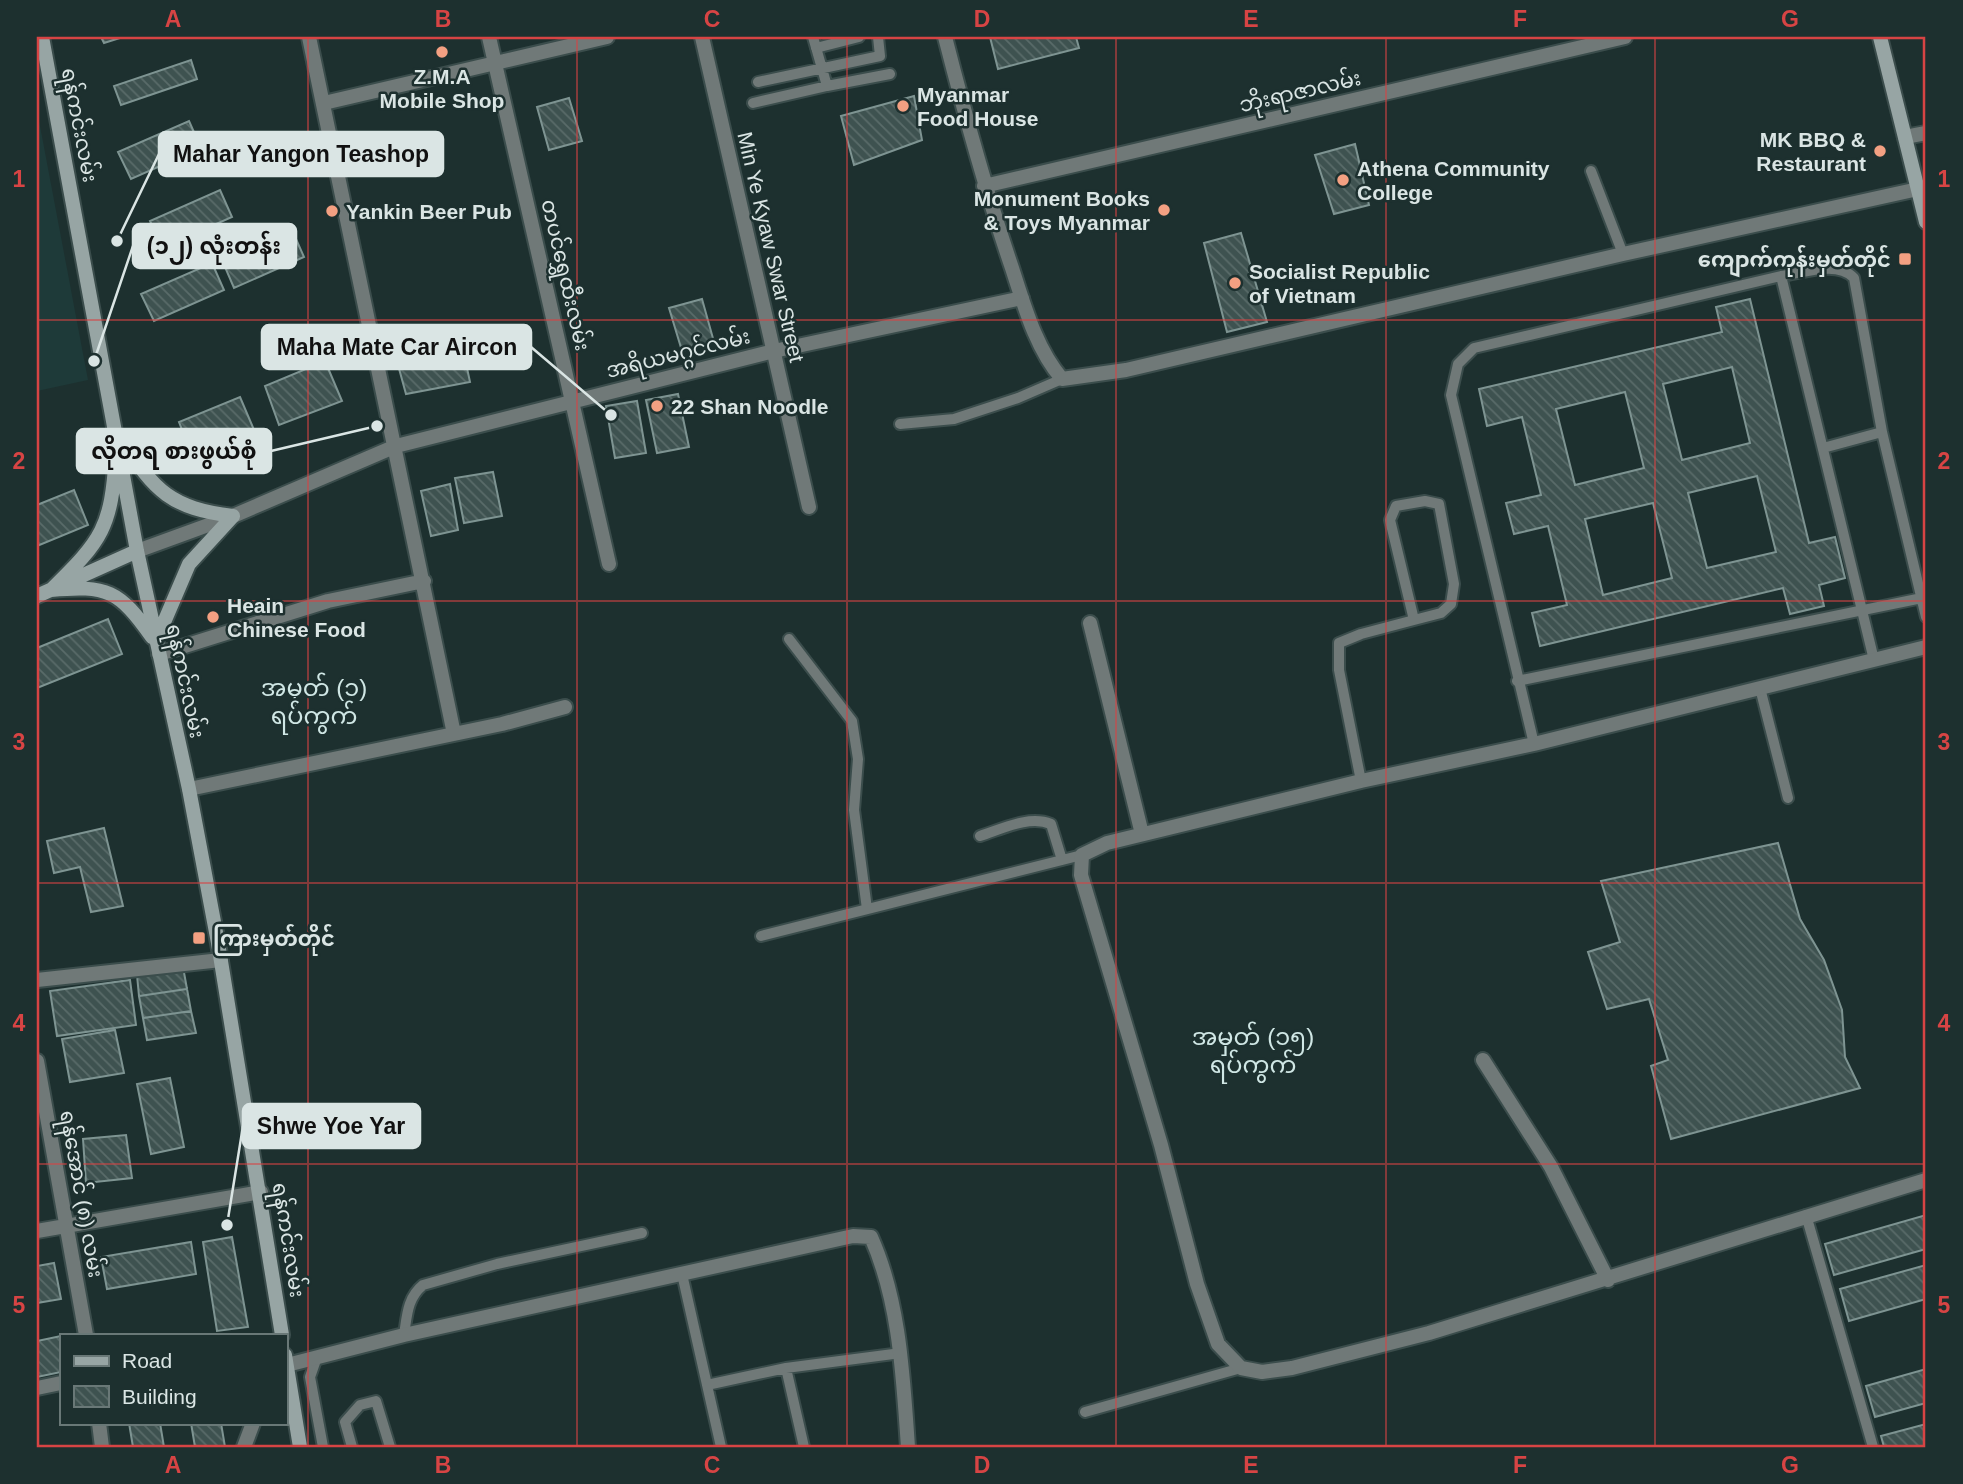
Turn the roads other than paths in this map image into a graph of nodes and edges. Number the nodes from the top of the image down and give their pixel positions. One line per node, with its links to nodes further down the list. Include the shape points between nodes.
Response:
1 (42, 37): 33 (main road, ရန်ကင်းလမ်း)
2 (309, 37): 17 (street)
3 (489, 37): 12 (street, တပင်ရွှေထီးလမ်း)
4 (607, 37): 12 (street)
5 (702, 37): 28 (street, Min Ye Kyaw Swar Street)
6 (859, 37): 11 (lane)
7 (878, 37): 13 (lane, via 880,56)
8 (945, 37): 22 (street)
9 (1625, 37): 22 (street, ဘိုးရာဇာလမ်း)
10 (1880, 37): 20 (main road)
11 (814, 42): 13 (lane)
12 (495, 63): 17 (street); 30 (street, တပင်ရွှေထီးလမ်း)
13 (821, 66): 15 (lane); 16 (lane)
14 (890, 74): 16 (lane)
15 (758, 82)
16 (827, 86): 18 (lane)
17 (324, 103): 34 (street)
18 (753, 103)
19 (1926, 133): 20 (street)
20 (1905, 137): 23 (main road)
21 (1591, 171): 25 (lane)
22 (984, 186): 27 (street)
23 (1918, 189): 24 (main road); 25 (street)
24 (1926, 222)
25 (1623, 254): 29 (street, via 1126,370)
26 (1781, 276): 32 (lane, via 1833,269 1847,271 1854,278); 35 (lane); 52 (lane, via 1474,348 1458,363 1451,395)
27 (1022, 298): 28 (street, အရိယမဂ္ဂင်လမ်း); 29 (street, via 1049,363)
28 (774, 351): 30 (street, အရိယမဂ္ဂင်လမ်း); 36 (street, Min Ye Kyaw Swar Street)
29 (1062, 379): 31 (lane, via 954,419)
30 (573, 400): 34 (street, အရိယမဂ္ဂင်လမ်း); 39 (street, တပင်ရွှေထီးလမ်း)
31 (900, 424)
32 (1882, 432): 35 (lane); 43 (lane)
33 (117, 433): 37 (main road, via 136,463 171,500); 38 (main road, ရန်ကင်းလမ်း); 41 (main road, via 111,505 102,534)
34 (396, 446): 37 (street, အရိယမဂ္ဂင်လမ်း); 40 (street)
35 (1823, 448): 44 (lane)
36 (810, 507)
37 (233, 516): 38 (street, အရိယမဂ္ဂင်လမ်း); 50 (main road, via 188,564)
38 (137, 551): 41 (main road); 50 (main road, ရန်ကင်းလမ်း)
39 (609, 564)
40 (424, 581): 50 (street, via 328,601); 55 (street)
41 (51, 590): 42 (main road); 50 (main road, via 90,586 112,593 129,607)
42 (37, 596)
43 (1922, 597): 44 (lane); 45 (lane)
44 (1862, 610): 51 (lane); 52 (lane)
45 (1926, 617)
46 (1414, 620): 46 (lane, via 1441,613 1451,604 1454,583 1439,504 1425,501 1396,506 1391,520); 57 (lane, via 1339,643 1339,670)
47 (1090, 623): 60 (street)
48 (789, 639): 64 (lane, via 852,721 858,759 854,810)
49 (1926, 647): 51 (street)
50 (157, 648): 58 (main road, ရန်ကင်းလမ်း)
51 (1874, 660): 53 (street)
52 (1517, 681): 56 (lane)
53 (1760, 688): 56 (street); 59 (lane)
54 (565, 707): 55 (street)
55 (454, 734): 58 (street)
56 (1534, 744): 57 (street)
57 (1361, 781): 60 (street)
58 (189, 789): 66 (main road, ရန်ကင်းလမ်း)
59 (1788, 798)
60 (1142, 834): 62 (street)
61 (980, 836): 63 (lane, via 1026,821 1043,821 1051,824)
62 (1082, 855): 63 (lane); 85 (street, via 1081,875 1197,1284 1218,1344)
63 (1062, 860): 64 (lane)
64 (867, 909): 65 (lane)
65 (761, 936)
66 (221, 960): 67 (street); 71 (main road, ရန်ကင်းလမ်း)
67 (37, 980)
68 (1483, 1060): 77 (street, via 1551,1167)
69 (37, 1061): 73 (street, ရန်အောင် (၈) လမ်း)
70 (1926, 1180): 72 (street)
71 (261, 1192): 73 (street); 79 (main road, ရန်ကင်းလမ်း)
72 (1806, 1215): 77 (street); 102 (lane)
73 (66, 1226): 74 (street); 78 (street, ရန်အောင် (၈) လမ်း)
74 (37, 1231)
75 (642, 1233): 80 (lane, via 423,1285 409,1304)
76 (682, 1273): 80 (street); 81 (street, via 853,1236 871,1237); 87 (lane)
77 (1608, 1280): 85 (street, via 1292,1368 1262,1373)
78 (86, 1334)
79 (282, 1334)
80 (404, 1335): 82 (street)
81 (901, 1353): 84 (lane); 101 (street)
82 (317, 1357): 83 (street); 96 (lane, via 310,1377)
83 (287, 1360)
84 (786, 1368): 87 (lane); 100 (lane)
85 (1241, 1368): 90 (lane)
86 (60, 1382): 88 (street)
87 (707, 1385): 99 (lane)
88 (37, 1388)
89 (288, 1393): 95 (main road)
90 (1085, 1412)
91 (99, 1424): 93 (street)
92 (253, 1424): 94 (street)
93 (102, 1447)
94 (244, 1447)
95 (300, 1447)
96 (323, 1447)
97 (352, 1447): 98 (lane, via 345,1422 360,1405 376,1401)
98 (390, 1447)
99 (721, 1447)
100 (804, 1447)
101 (908, 1447)
102 (1873, 1447)

